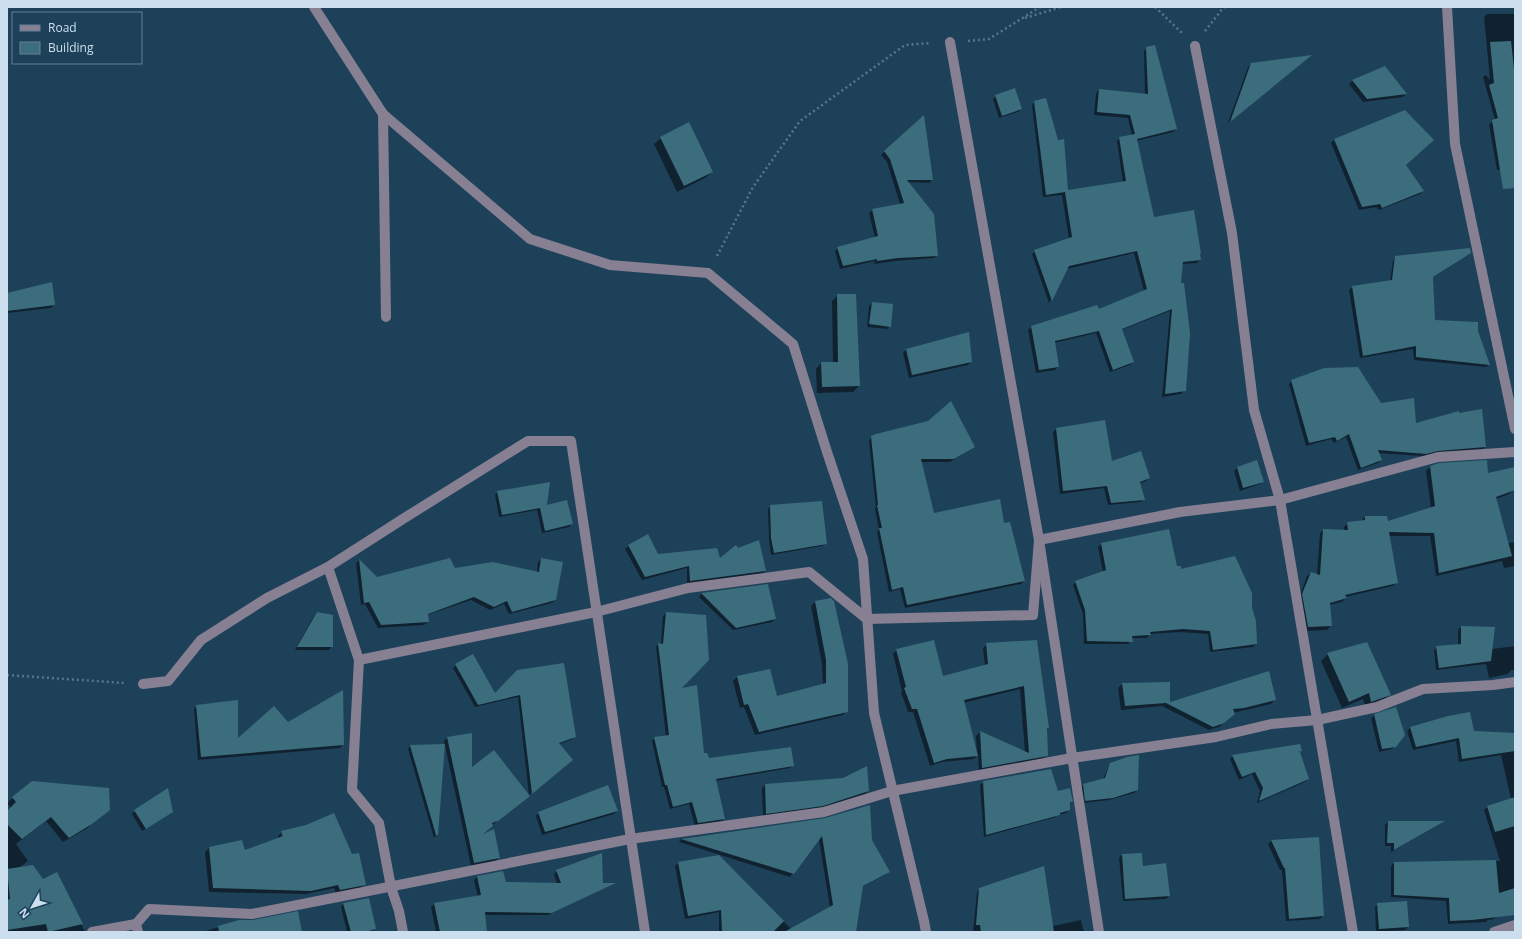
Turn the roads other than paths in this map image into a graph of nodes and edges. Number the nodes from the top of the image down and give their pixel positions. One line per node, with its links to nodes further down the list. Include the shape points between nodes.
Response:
1 (314, 7): 5 (street)
2 (1447, 7): 7 (street, via 1455,144)
3 (950, 42): 10 (street)
4 (1195, 46): 9 (street, via 1232,233 1254,410)
5 (383, 114): 6 (street); 13 (street, via 530,239 610,265 708,273 793,344 863,559)
6 (386, 317)
7 (1515, 429)
8 (1515, 452): 9 (street, via 1438,457)
9 (1280, 500): 10 (street, via 1180,512); 17 (street)
10 (1038, 540): 13 (street, via 1033,615); 18 (street)
11 (328, 568): 12 (street, via 528,441 571,441); 14 (street); 16 (street, via 267,598 201,640 168,681)
12 (596, 612): 13 (street, via 688,588 809,572); 14 (street); 20 (street)
13 (867, 619): 19 (street, via 874,713)
14 (359, 660): 21 (street, via 352,790 379,823)
15 (1515, 682): 17 (street, via 1423,689 1377,707)
16 (143, 684)
17 (1317, 720): 18 (street, via 1271,724 1216,737); 29 (street)
18 (1072, 758): 19 (street); 28 (street)
19 (892, 791): 20 (street, via 824,812); 27 (street)
20 (630, 839): 21 (street); 26 (street)
21 (391, 887): 23 (street, via 252,914 149,908); 25 (street)
22 (1515, 925): 30 (street)
23 (137, 928): 24 (street)
24 (92, 932)
25 (403, 932)
26 (644, 932)
27 (926, 932)
28 (1099, 932)
29 (1353, 932)
30 (1494, 932)

